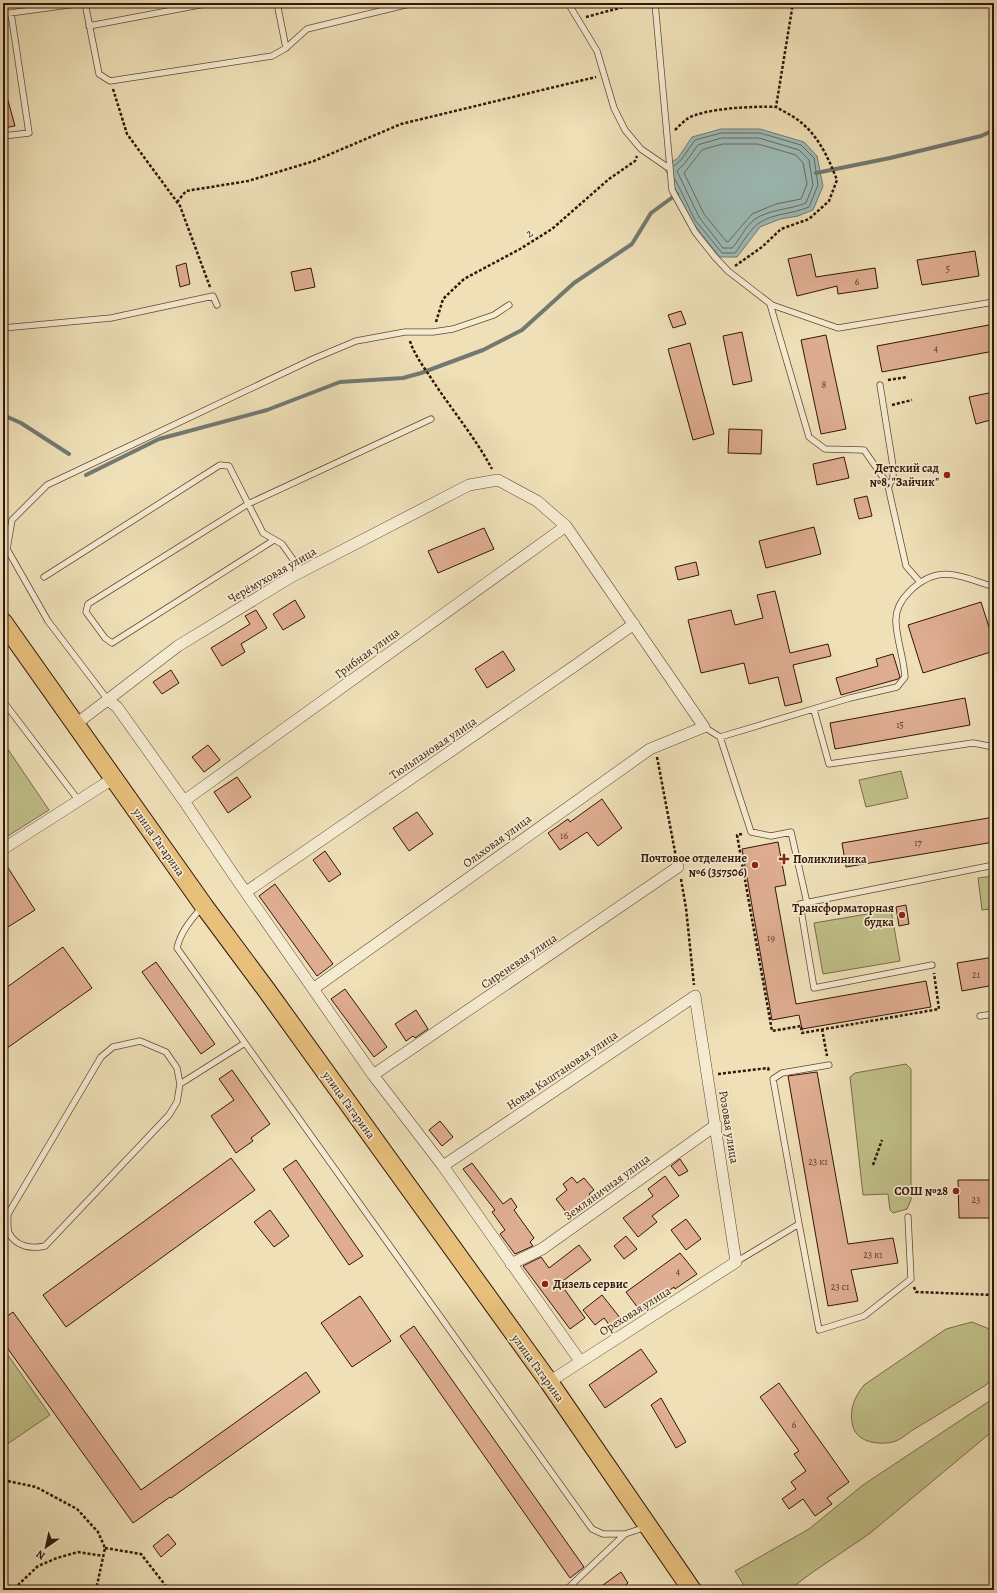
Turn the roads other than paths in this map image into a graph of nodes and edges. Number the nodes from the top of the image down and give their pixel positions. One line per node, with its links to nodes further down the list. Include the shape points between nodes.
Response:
1 (84, 3): 7 (lane); 9 (lane)
2 (210, 3): 9 (lane)
3 (277, 3): 10 (lane)
4 (413, 3): 10 (lane, via 307,29)
5 (568, 3): 12 (lane, via 597,51 614,108 625,130 641,149)
6 (655, 3): 12 (lane)
7 (11, 13): 8 (lane); 11 (lane, via 29,133)
8 (3, 14)
9 (89, 26): 10 (lane, via 99,74 110,81 272,56)
10 (286, 48)
11 (3, 136)
12 (670, 169): 14 (lane, via 672,190 694,232 728,271)
13 (994, 302): 14 (lane, via 838,328)
14 (770, 304): 20 (lane, via 809,437 825,448 864,450)
15 (217, 305): 17 (lane, via 213,296 111,318)
16 (509, 305): 30 (lane, via 494,315 453,329 405,332 356,341 47,485 12,520 6,549 48,621)
17 (3, 328)
18 (880, 385): 20 (lane, via 893,466 893,479)
19 (432, 419): 21 (lane)
20 (889, 486): 26 (lane, via 906,566)
21 (248, 504): 23 (lane, via 263,533); 23 (lane, via 88,604 86,612 105,638 112,643); 25 (lane, via 229,466 220,465)
22 (566, 526): 24 (street, Черёмуховая улица, via 537,500 498,480 469,485); 29 (street); 39 (street, Грибная улица)
23 (274, 540): 24 (lane, via 282,544)
24 (302, 572): 30 (street, Черёмуховая улица, via 178,646)
25 (44, 577)
26 (920, 582): 27 (lane, via 931,576 952,574); 32 (lane, via 902,601 896,612 905,677 897,687)
27 (994, 587)
28 (3, 622): 33 (main road, улица Гагарина)
29 (634, 624): 34 (street); 43 (street, Тюльпановая улица)
30 (108, 700): 33 (street, Черёмуховая улица); 39 (street, via 117,707)
31 (3, 701): 38 (lane)
32 (814, 710): 35 (lane); 36 (lane, via 828,764 973,743)
33 (76, 724): 37 (main road, улица Гагарина)
34 (704, 727): 35 (lane); 47 (street, Ольховая улица, via 650,749)
35 (720, 737): 44 (lane, via 751,832 771,836 791,832 807,903)
36 (994, 747)
37 (114, 778): 38 (street); 45 (main road, улица Гагарина)
38 (79, 801): 40 (street)
39 (184, 801): 43 (street)
40 (3, 849)
41 (994, 865): 44 (lane)
42 (678, 867): 53 (street, Сиреневая улица)
43 (246, 892): 47 (street)
44 (800, 904): 46 (lane, via 814,988)
45 (204, 906): 51 (lane, via 190,921 180,937 177,948); 62 (main road, улица Гагарина)
46 (932, 964)
47 (313, 989): 53 (street)
48 (695, 996): 55 (street, Розовая улица); 56 (street, Новая Каштановая улица)
49 (994, 1014): 50 (lane)
50 (980, 1016)
51 (245, 1043): 54 (lane); 64 (lane, via 592,1529 602,1534)
52 (829, 1065): 58 (lane, via 782,1073 773,1078)
53 (373, 1075): 56 (street)
54 (180, 1084): 54 (lane, via 177,1102 170,1115 46,1246 34,1249 20,1244 9,1232 8,1214 101,1057 113,1047 140,1041 166,1052 177,1068)
55 (716, 1125): 59 (street, Розовая улица); 60 (street, Земляничная улица, via 542,1249)
56 (442, 1166): 60 (street)
57 (908, 1217): 58 (lane, via 911,1279 864,1316 819,1330)
58 (799, 1224): 59 (lane)
59 (736, 1262): 61 (street, Ореховая улица)
60 (511, 1264): 61 (street)
61 (580, 1361): 62 (street, Ореховая улица)
62 (549, 1382): 63 (main road, улица Гагарина)
63 (648, 1526): 64 (lane); 66 (main road, улица Гагарина)
64 (625, 1534): 65 (lane)
65 (566, 1590)
66 (692, 1590)

